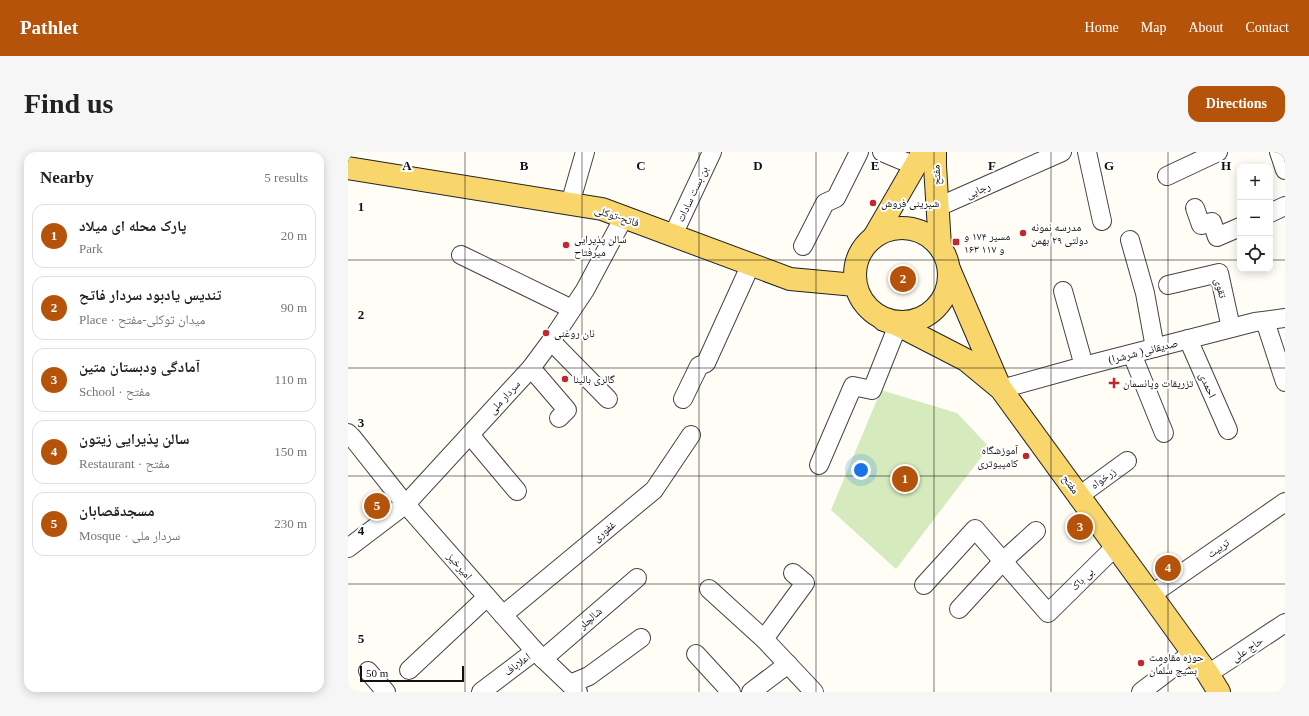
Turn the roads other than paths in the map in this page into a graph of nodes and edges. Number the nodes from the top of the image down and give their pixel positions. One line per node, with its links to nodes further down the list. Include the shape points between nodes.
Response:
1 (585, 152): 15 (street)
2 (712, 152): 23 (street, بن بست سادات)
3 (859, 152): 26 (street, via 836,198 825,202)
4 (882, 152): 11 (street)
5 (935, 152): 17 (main road, مفتح)
6 (1062, 152): 10 (street, رجایی)
7 (1088, 152): 21 (street)
8 (1279, 152): 13 (street)
9 (1208, 154): 14 (street)
10 (1035, 157): 17 (street, رجایی)
11 (919, 159): 24 (main road)
12 (351, 163): 15 (main road, فاتح-توکلی)
13 (1285, 170)
14 (1167, 176)
15 (570, 204): 20 (main road, فاتح-توکلی, via 602,209)
16 (1285, 206): 19 (street)
17 (938, 207): 27 (main road, مفتح)
18 (1195, 208): 22 (street, via 1201,225 1212,222 1217,237)
19 (1273, 212)
20 (624, 217): 23 (main road, فاتح-توکلی); 34 (street, سردار ملی)
21 (1102, 221)
22 (1237, 228)
23 (673, 236): 29 (main road, فاتح-توکلی)
24 (874, 237): 27 (main road, via 887,230 916,230 929,236); 31 (main road, via 864,247 858,259 854,272)
25 (1130, 240): 41 (street, via 1145,293)
26 (803, 246)
27 (940, 246): 30 (main road)
28 (461, 255): 34 (street)
29 (751, 264): 31 (main road, فاتح-توکلی, via 790,279); 48 (street, via 706,362 699,366)
30 (949, 269): 37 (main road, via 948,286 942,301 931,313 916,321); 46 (main road)
31 (855, 285): 37 (main road, via 861,300 871,312)
32 (1168, 285): 38 (street, تقوی, via 1219,273)
33 (1063, 290): 43 (street)
34 (572, 309): 40 (street, سردار ملی)
35 (1285, 318): 36 (street, (شرشرا )صدیقانی)
36 (1265, 321): 38 (street, (شرشرا )صدیقانی); 45 (street)
37 (891, 322): 46 (main road, مفتح, via 966,360); 56 (street, via 872,390 853,386)
38 (1231, 328): 39 (street, (شرشرا )صدیقانی)
39 (1188, 340): 41 (street, (شرشرا )صدیقانی); 50 (street, احمدی)
40 (551, 341): 44 (street, سردار ملی); 47 (street)
41 (1155, 348): 42 (street, (شرشرا )صدیقانی)
42 (1132, 354): 43 (street, (شرشرا )صدیقانی); 52 (street)
43 (1084, 366): 46 (street, (شرشرا )صدیقانی)
44 (531, 368): 49 (street, via 567,410); 53 (street, سردار ملی)
45 (1285, 382)
46 (1001, 389): 58 (main road, مفتح)
47 (608, 399)
48 (683, 399)
49 (559, 418)
50 (1228, 430)
51 (348, 433): 60 (street, امیرخیز)
52 (1164, 433)
53 (470, 435): 57 (street); 60 (street, سردار ملی)
54 (691, 435): 72 (street, غفوری, via 654,490)
55 (1127, 461): 58 (street, زرخواه)
56 (819, 465)
57 (517, 491)
58 (1079, 496): 62 (main road, مفتح)
59 (1285, 502): 69 (street, تربیت)
60 (406, 504): 63 (street, سردار ملی); 70 (street, امیرخیز)
61 (1036, 531): 64 (street)
62 (1116, 546): 64 (street, بی باک, via 1048,613); 69 (main road, مفتح)
63 (348, 548)
64 (1003, 561): 67 (street, via 975,529); 71 (street)
65 (793, 573): 75 (street, via 805,583)
66 (637, 578): 78 (street, شالچلر)
67 (924, 585)
68 (709, 589): 75 (street)
69 (1151, 595): 76 (main road, مفتح)
70 (487, 597): 72 (street, امیرخیز); 80 (street)
71 (959, 609)
72 (503, 615): 78 (street, امیرخیز)
73 (1285, 623): 82 (street, حاج علی)
74 (641, 638): 83 (street)
75 (764, 640): 79 (street)
76 (1192, 653): 82 (main road, مفتح); 89 (street)
77 (696, 654): 86 (street)
78 (539, 655): 83 (street, امیرخیز); 85 (street, اعلاباف)
79 (788, 664): 87 (street); 88 (street)
80 (409, 670)
81 (368, 671): 84 (street)
82 (1213, 683)
83 (574, 688)
84 (386, 692)
85 (481, 692)
86 (731, 692)
87 (751, 692)
88 (814, 692)
89 (1141, 692)

